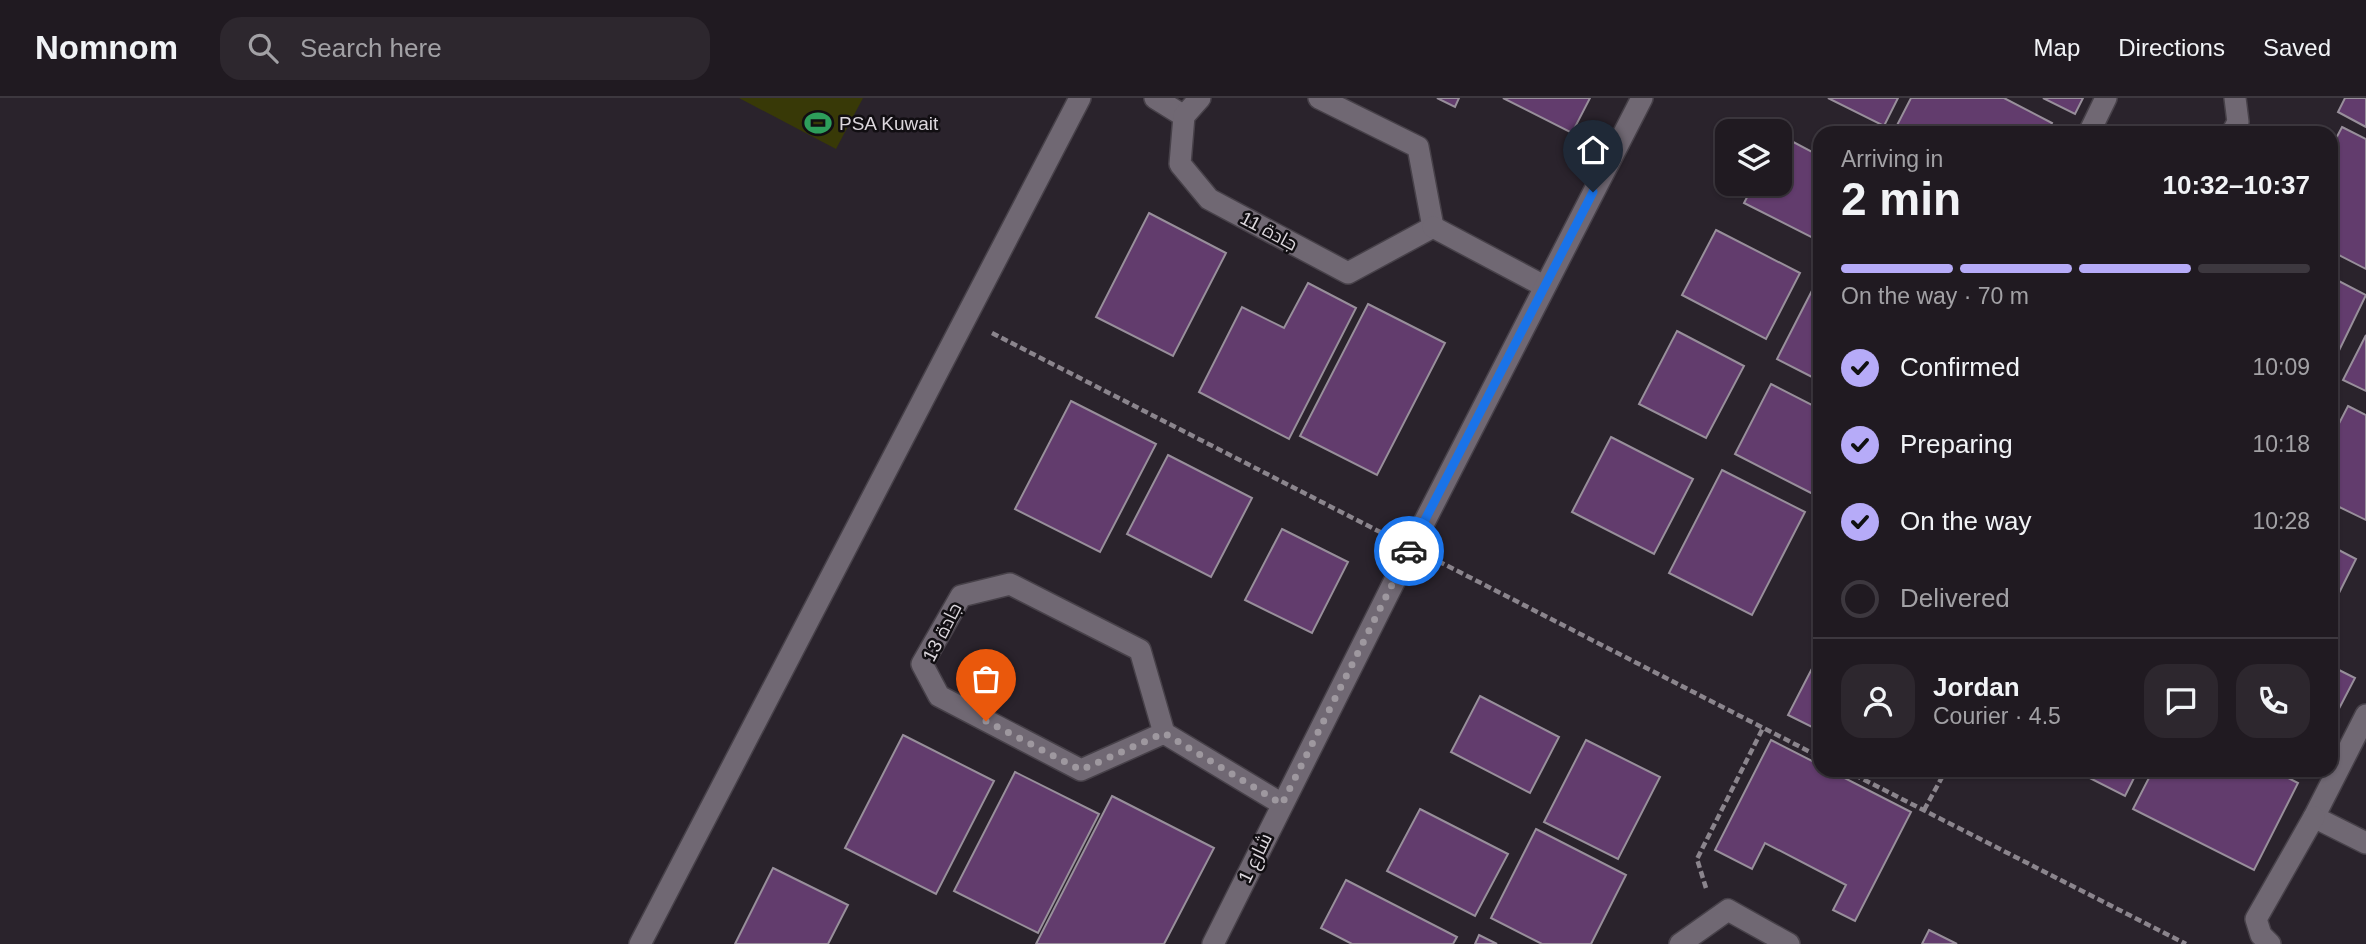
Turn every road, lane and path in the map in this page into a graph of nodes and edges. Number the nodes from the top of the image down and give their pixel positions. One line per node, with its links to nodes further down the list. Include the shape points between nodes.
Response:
1 (1080, 98): 25 (street)
2 (1155, 98): 8 (street)
3 (1200, 98): 8 (street)
4 (1319, 98): 11 (street, via 1418,147)
5 (1642, 98): 12 (street, شارع 1)
6 (2106, 98): 9 (street)
7 (2235, 98): 10 (street)
8 (1184, 116): 11 (street, جادة 11, via 1180,164 1209,199 1348,273)
9 (2092, 126)
10 (2236, 126)
11 (1433, 227): 12 (street)
12 (1544, 286): 20 (street, شارع 1)
13 (2366, 715): 16 (street)
14 (1763, 728): 24 (path, via 1697,859)
15 (1164, 733): 15 (street, جادة 13, via 1140,650 1010,584 961,596 922,664 939,696 1081,770); 20 (street)
16 (2338, 770)
17 (1859, 777): 21 (path)
18 (1942, 777): 21 (path)
19 (2334, 777): 22 (street)
20 (1282, 804): 26 (street, شارع 1)
21 (1924, 810): 29 (path)
22 (2314, 817): 23 (street); 30 (street, via 2256,919)
23 (2366, 843)
24 (1715, 919): 27 (street); 28 (street, via 1728,910)
25 (640, 944)
26 (1213, 944)
27 (1680, 944)
28 (1789, 944)
29 (2186, 944)
30 (2270, 944)

